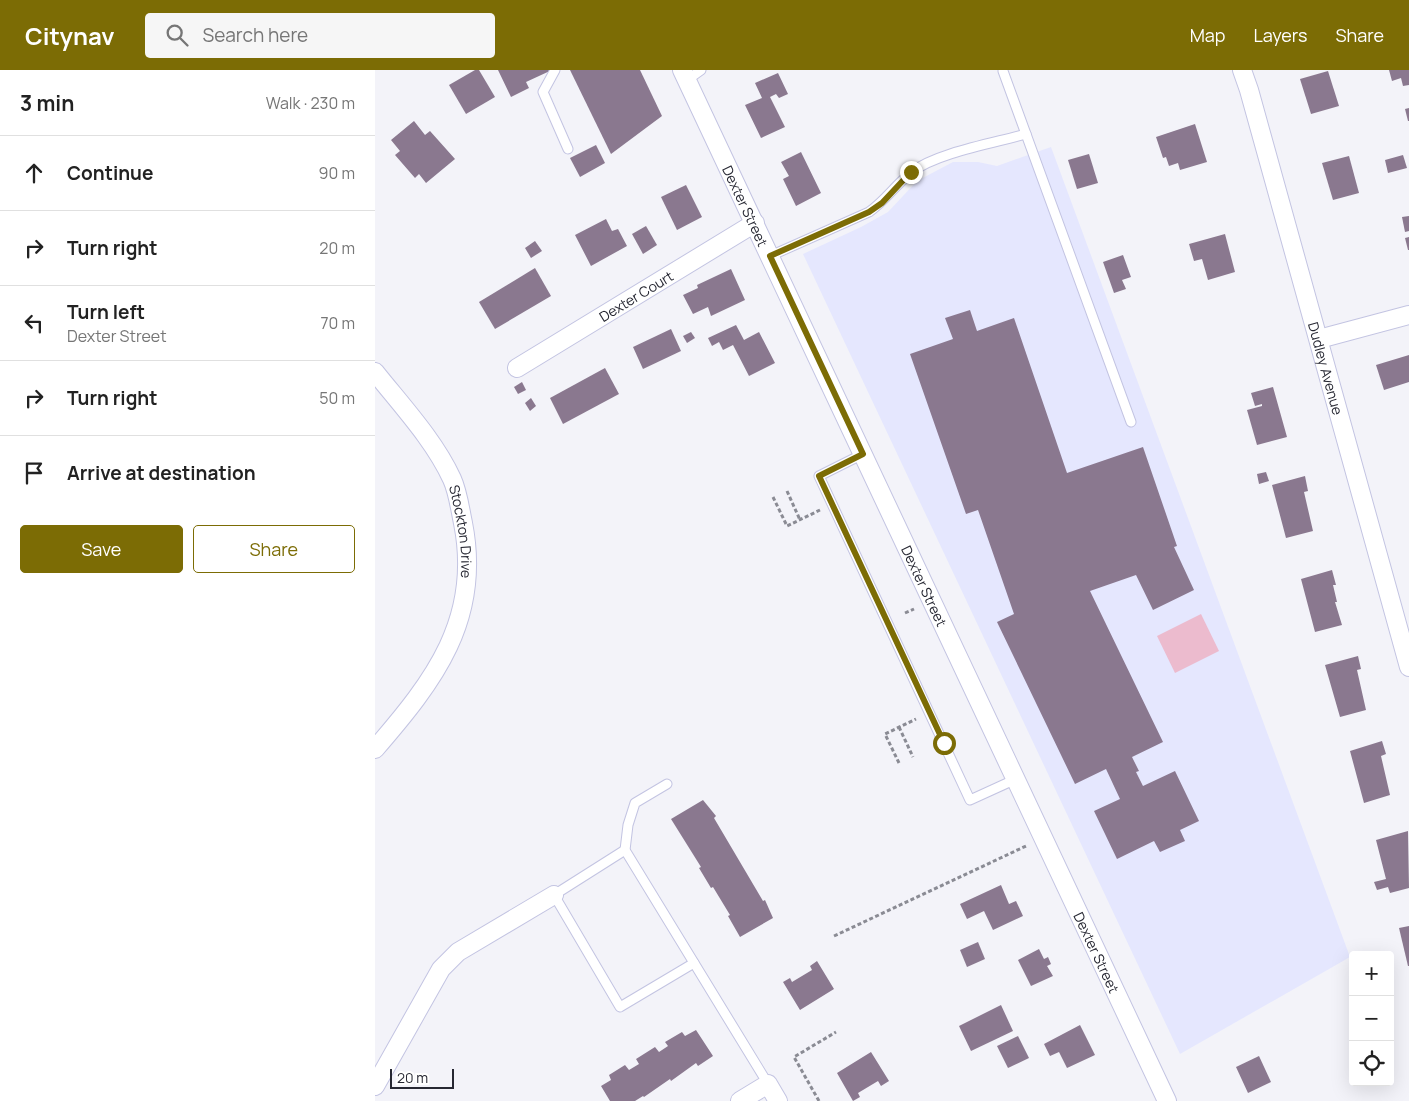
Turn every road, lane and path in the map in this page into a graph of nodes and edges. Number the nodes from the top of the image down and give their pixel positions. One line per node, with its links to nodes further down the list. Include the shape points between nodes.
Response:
1 (555, 70): 6 (lane, via 543,92)
2 (1242, 70): 10 (street, Dudley Avenue)
3 (1003, 71): 5 (lane)
4 (690, 73): 7 (street, Dexter Street)
5 (1026, 134): 8 (lane, via 927,162 911,172 869,212); 13 (lane)
6 (568, 149)
7 (755, 223): 8 (street, Dexter Street); 11 (street, Dexter Court)
8 (770, 256): 14 (street, Dexter Street)
9 (1409, 315): 10 (street)
10 (1319, 339): 21 (street, Dudley Avenue)
11 (517, 368)
12 (375, 372): 24 (street, Stockton Drive, via 417,424 453,481 465,533 467,563 461,618 448,650 409,710)
13 (1131, 422)
14 (863, 454): 27 (street, Dexter Street); 27 (lane, via 819,476 970,800)
15 (787, 491): 17 (path)
16 (773, 497): 18 (path)
17 (800, 520)
18 (787, 526)
19 (919, 606): 20 (path)
20 (905, 613)
21 (1409, 667)
22 (899, 727): 25 (path)
23 (885, 734): 26 (path)
24 (375, 749)
25 (913, 757)
26 (899, 763)
27 (1016, 779): 40 (street, Dexter Street)
28 (667, 784): 30 (lane, via 635,803)
29 (1031, 843): 32 (path)
30 (625, 850): 31 (lane); 33 (lane)
31 (554, 895): 33 (lane, via 620,1007); 36 (street, via 459,952 441,969)
32 (834, 936)
33 (694, 962): 35 (lane)
34 (836, 1032): 39 (path, via 793,1057)
35 (768, 1084): 37 (street); 38 (street)
36 (375, 1086)
37 (740, 1101)
38 (778, 1101)
39 (819, 1101)
40 (1167, 1101)

